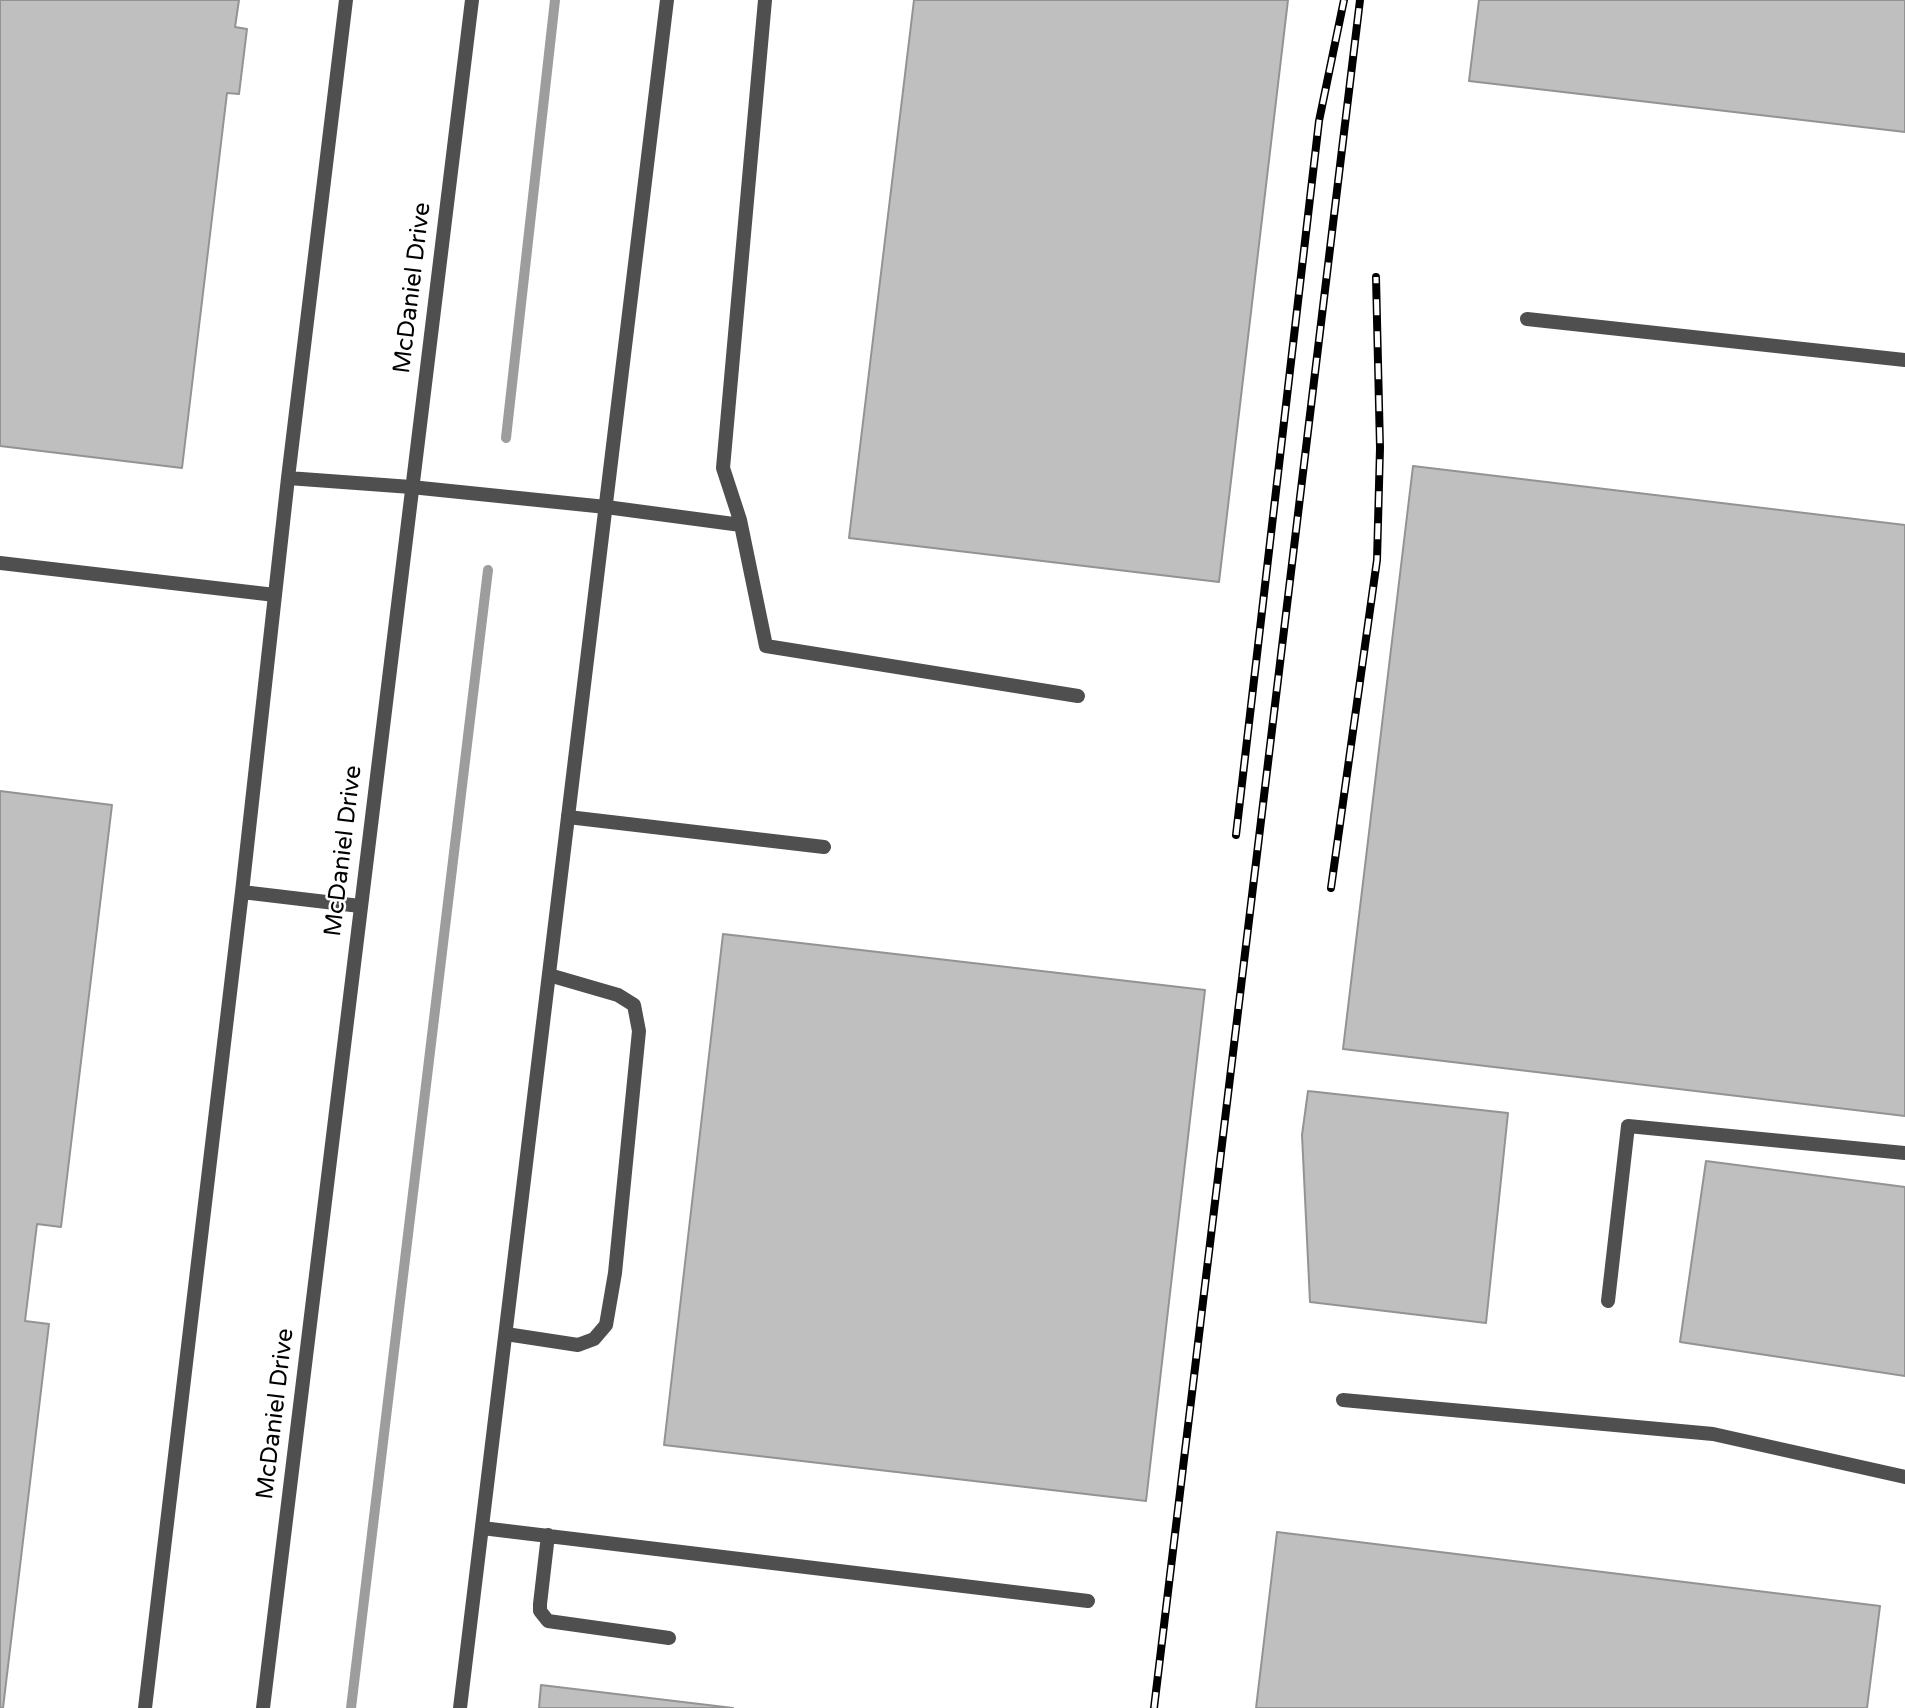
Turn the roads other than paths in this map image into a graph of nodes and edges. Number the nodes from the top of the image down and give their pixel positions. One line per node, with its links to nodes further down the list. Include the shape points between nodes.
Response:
1 (346, 0): 7 (street)
2 (472, 0): 8 (street, McDaniel Drive)
3 (667, 0): 9 (street)
4 (765, 0): 10 (street, via 723,468)
5 (1527, 319): 6 (street)
6 (1905, 360)
7 (288, 478): 8 (street); 12 (street)
8 (411, 487): 9 (street); 17 (street, McDaniel Drive)
9 (606, 507): 10 (street); 14 (street)
10 (741, 525): 13 (street, via 766,646)
11 (0, 563): 12 (street)
12 (275, 596): 16 (street)
13 (1078, 696)
14 (568, 817): 15 (street); 18 (street)
15 (824, 847)
16 (242, 892): 17 (street); 28 (street)
17 (360, 906): 29 (street, McDaniel Drive)
18 (549, 975): 21 (street); 21 (street, via 618,995 634,1005 639,1031 611,1304 606,1325 594,1339 578,1345)
19 (1905, 1153): 20 (street, via 1628,1126)
20 (1608, 1301)
21 (506, 1334): 24 (street)
22 (1343, 1400): 23 (street, via 1713,1434)
23 (1905, 1477)
24 (482, 1528): 25 (street); 30 (street)
25 (548, 1535): 26 (street); 27 (street, via 540,1604 548,1621)
26 (1088, 1601)
27 (669, 1638)
28 (145, 1708)
29 (263, 1708)
30 (460, 1708)

